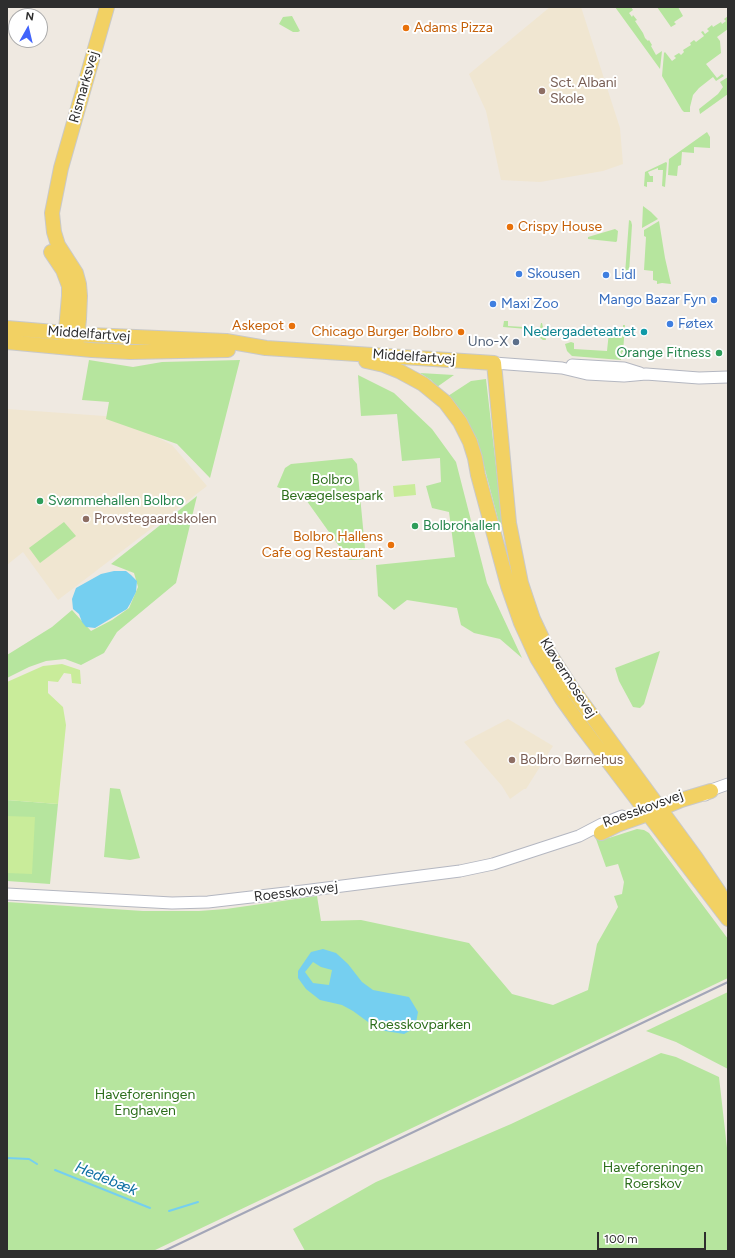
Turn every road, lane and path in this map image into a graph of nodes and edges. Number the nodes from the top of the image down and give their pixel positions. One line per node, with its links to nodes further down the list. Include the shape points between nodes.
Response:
1 (107, 7): 4 (main road, Rismarksvej, via 61,168 45,213 44,225 50,249 69,286)
2 (7, 328): 4 (main road, Middelfartvej)
3 (7, 336): 4 (main road)
4 (72, 338): 5 (main road, Middelfartvej); 5 (main road, via 210,336); 6 (main road, Middelfartvej); 7 (main road, Middelfartvej, via 130,352)
5 (226, 341): 7 (main road, Middelfartvej)
6 (7, 342)
7 (266, 348): 8 (main road, Middelfartvej)
8 (307, 350): 9 (main road, Middelfartvej); 15 (main road, Kløvermosevej, via 366,360 400,371 424,384 445,402 460,422 470,442 508,586 540,664 598,749)
9 (494, 363): 11 (street, Middelfartvej, via 562,368 587,374 646,374); 15 (main road, Kløvermosevej, via 509,523 521,583 533,619 549,653)
10 (728, 377): 11 (street, Middelfartvej)
11 (699, 378): 12 (street, Middelfartvej)
12 (728, 383)
13 (728, 784): 14 (street)
14 (711, 791): 15 (main road)
15 (654, 811): 16 (main road, via 617,824); 17 (street, Roesskovsvej, via 602,824); 19 (main road, via 685,853 703,868); 20 (main road, Kløvermosevej)
16 (601, 833): 17 (street, Roesskovsvej)
17 (578, 836): 18 (street, Roesskovsvej, via 513,859 460,871 208,902 172,903)
18 (7, 894)
19 (728, 908)
20 (728, 919)

